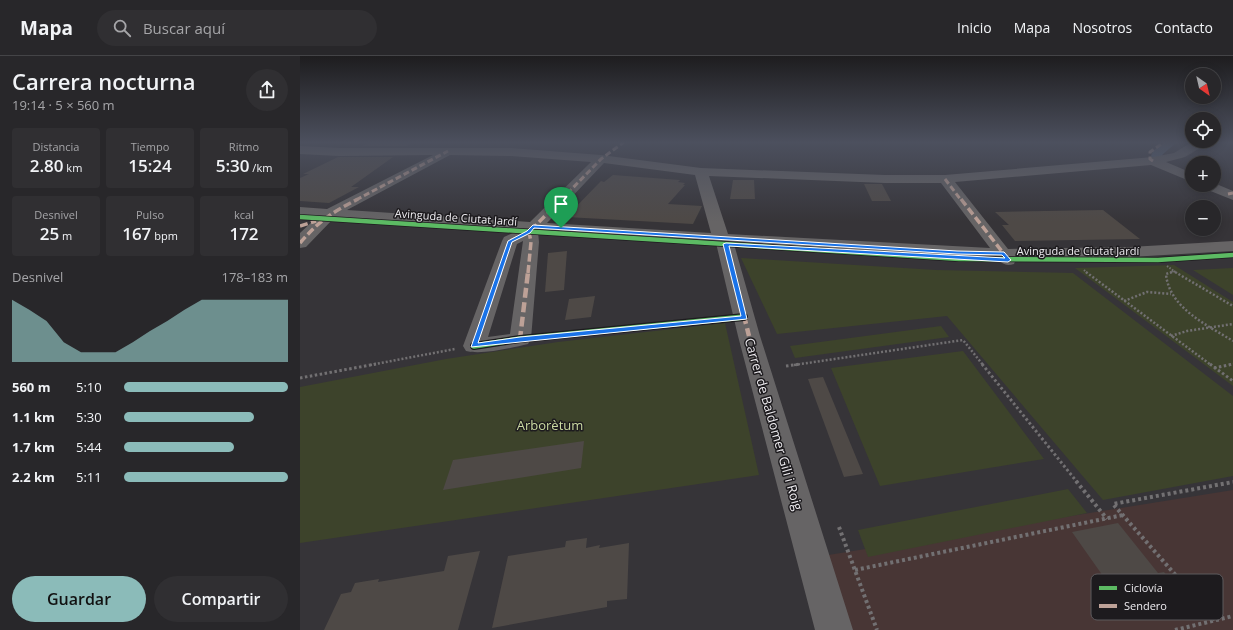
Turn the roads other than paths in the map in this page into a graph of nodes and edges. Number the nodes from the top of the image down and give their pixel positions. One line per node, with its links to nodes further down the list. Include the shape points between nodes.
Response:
1 (414, 169): 12 (street)
2 (591, 169): 15 (street)
3 (676, 169): 6 (street)
4 (1063, 169): 8 (street)
5 (1171, 169): 7 (street)
6 (701, 172): 8 (street); 16 (street, Carrer de Baldomer Gili i Roig)
7 (1185, 175)
8 (945, 179): 20 (street)
9 (1221, 190): 10 (street)
10 (1231, 194)
11 (300, 212): 12 (street, Avinguda de Ciutat Jardí)
12 (325, 216): 13 (street, Avinguda de Ciutat Jardí); 14 (street); 15 (street, Avinguda de Ciutat Jardí); 17 (street)
13 (300, 217)
14 (300, 226)
15 (531, 229): 15 (street, via 510,241 474,346 520,339); 16 (street, Avinguda de Ciutat Jardí)
16 (723, 241): 20 (street, Avinguda de Ciutat Jardí); 21 (street, Carrer de Baldomer Gili i Roig)
17 (300, 243)
18 (1233, 246): 20 (street, Avinguda de Ciutat Jardí, via 1177,251)
19 (1233, 254): 20 (street, Avinguda de Ciutat Jardí, via 1158,260)
20 (1006, 257)
21 (834, 630)

